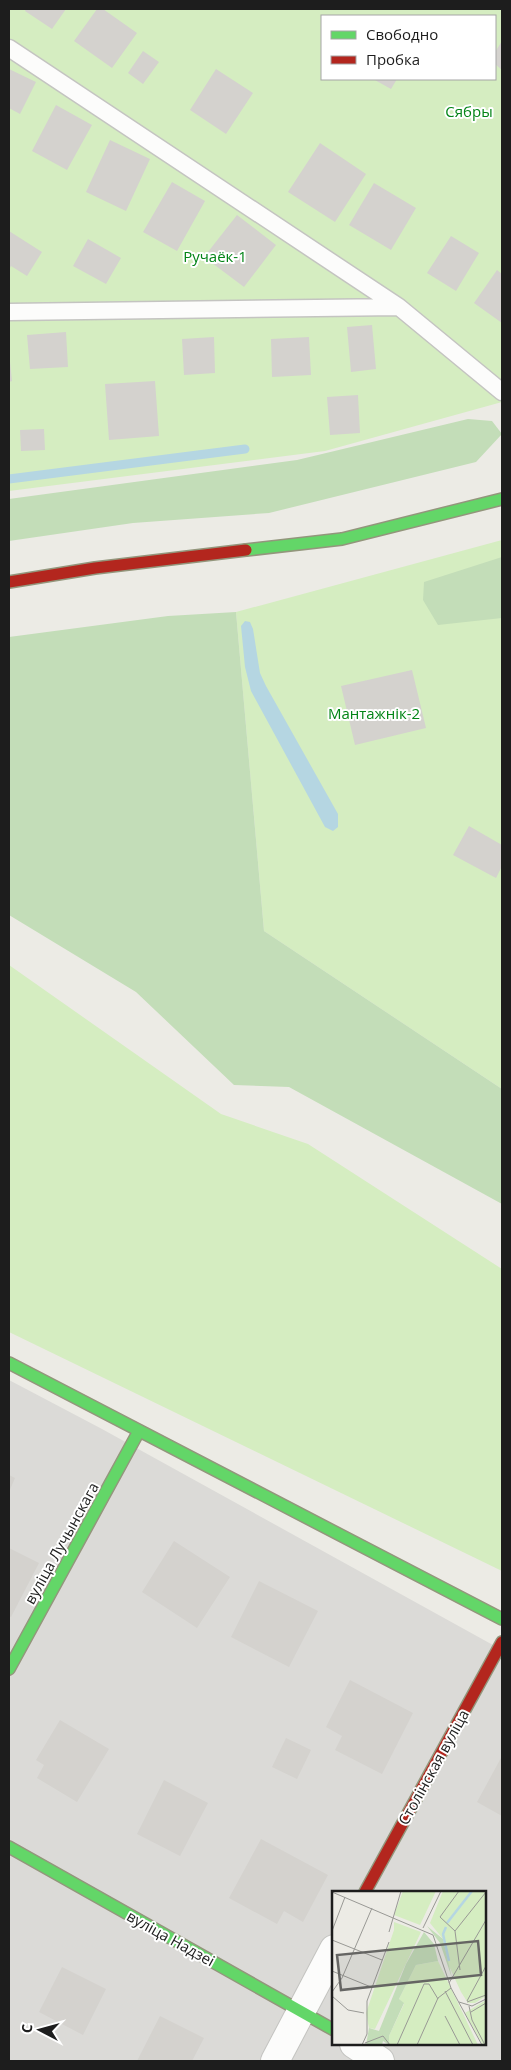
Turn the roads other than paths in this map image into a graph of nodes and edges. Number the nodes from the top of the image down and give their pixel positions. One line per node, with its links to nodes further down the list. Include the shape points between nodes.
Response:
1 (9, 48): 2 (lane)
2 (399, 307): 3 (lane); 4 (lane)
3 (9, 312)
4 (502, 392)
5 (502, 499): 6 (street, via 342,539 95,568)
6 (9, 582)
7 (9, 1363): 8 (street)
8 (139, 1431): 9 (street); 11 (street, вуліца Лучынскага)
9 (502, 1619)
10 (502, 1642): 13 (street, Столінская вуліца)
11 (9, 1669)
12 (9, 1848): 15 (street, вуліца Надзеі)
13 (366, 1891)
14 (332, 1953): 15 (street)
15 (300, 2010): 16 (street, вуліца Надзеі); 18 (street)
16 (332, 2029)
17 (356, 2045): 19 (street)
18 (275, 2061)
19 (380, 2061)

